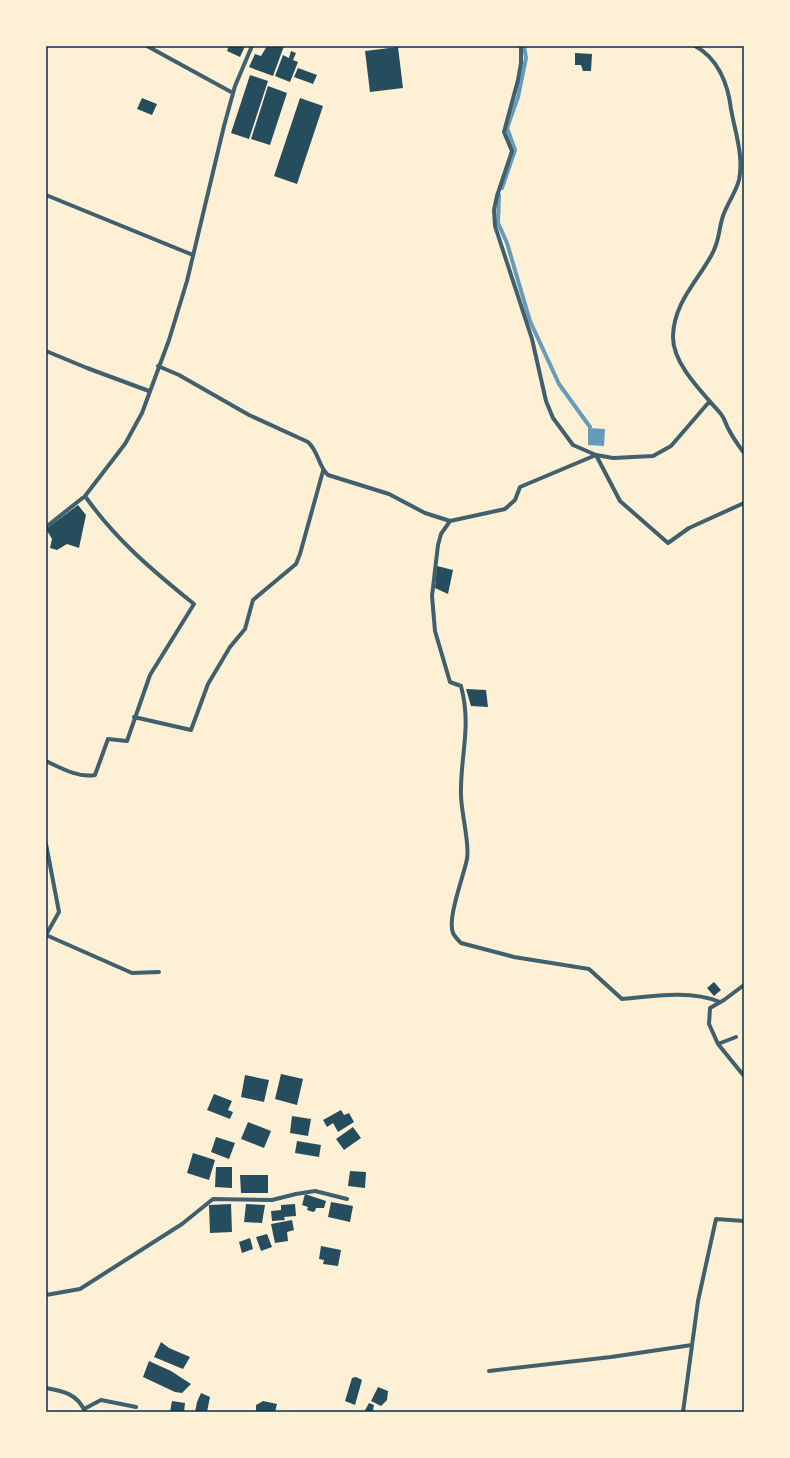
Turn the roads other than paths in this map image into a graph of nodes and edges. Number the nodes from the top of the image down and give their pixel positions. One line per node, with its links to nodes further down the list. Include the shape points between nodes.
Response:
1 (147, 46): 5 (street)
2 (252, 46): 5 (street)
3 (521, 46): 14 (street, via 518,80 504,132 512,152 496,196 495,226 532,339 541,384 553,418 573,445)
4 (695, 46): 6 (street, via 707,52 724,78)
5 (233, 93): 8 (street)
6 (743, 160): 12 (street, via 739,182 723,217 719,241 685,294 676,314 673,337 675,353)
7 (46, 194): 8 (street)
8 (193, 255): 10 (street, via 169,340)
9 (46, 351): 11 (street)
10 (158, 366): 11 (street); 15 (street, via 250,415 308,442 315,448)
11 (149, 391): 16 (street, via 142,413 125,444)
12 (709, 402): 13 (street, via 722,416); 14 (street, via 671,446 653,456)
13 (744, 453)
14 (596, 456): 17 (street, via 620,501 668,543 689,528); 18 (street, via 520,487 515,500 505,509)
15 (323, 471): 18 (street, via 338,479 389,494 426,513); 20 (street, via 296,564 253,600 245,629 230,647 208,684 191,730)
16 (85, 496): 19 (street); 20 (street, via 100,518 125,545 194,604 150,675)
17 (744, 503)
18 (450, 521): 26 (street, via 441,534 438,545 432,596 435,631 442,657 450,682 461,686 466,715 461,795 467,858 453,914 452,932 460,943 514,957 589,969 622,999 663,995 706,996)
19 (46, 527)
20 (134, 717): 21 (street, via 127,741 108,739 95,775 71,772)
21 (46, 761)
22 (46, 844): 23 (street, via 59,912)
23 (46, 935): 24 (street, via 132,973)
24 (159, 972)
25 (744, 985): 26 (street)
26 (720, 1002): 28 (street, via 710,1008 709,1024)
27 (736, 1037): 28 (street)
28 (718, 1044): 29 (street)
29 (744, 1076)
30 (347, 1198): 32 (street, via 315,1191 272,1200 213,1199 182,1224 80,1289)
31 (744, 1221): 33 (street, via 716,1219 698,1301)
32 (46, 1295)
33 (692, 1345): 34 (street); 38 (street)
34 (489, 1371)
35 (46, 1388): 37 (street, via 67,1392 76,1398)
36 (136, 1407): 37 (street, via 101,1400)
37 (84, 1411)
38 (683, 1412)

